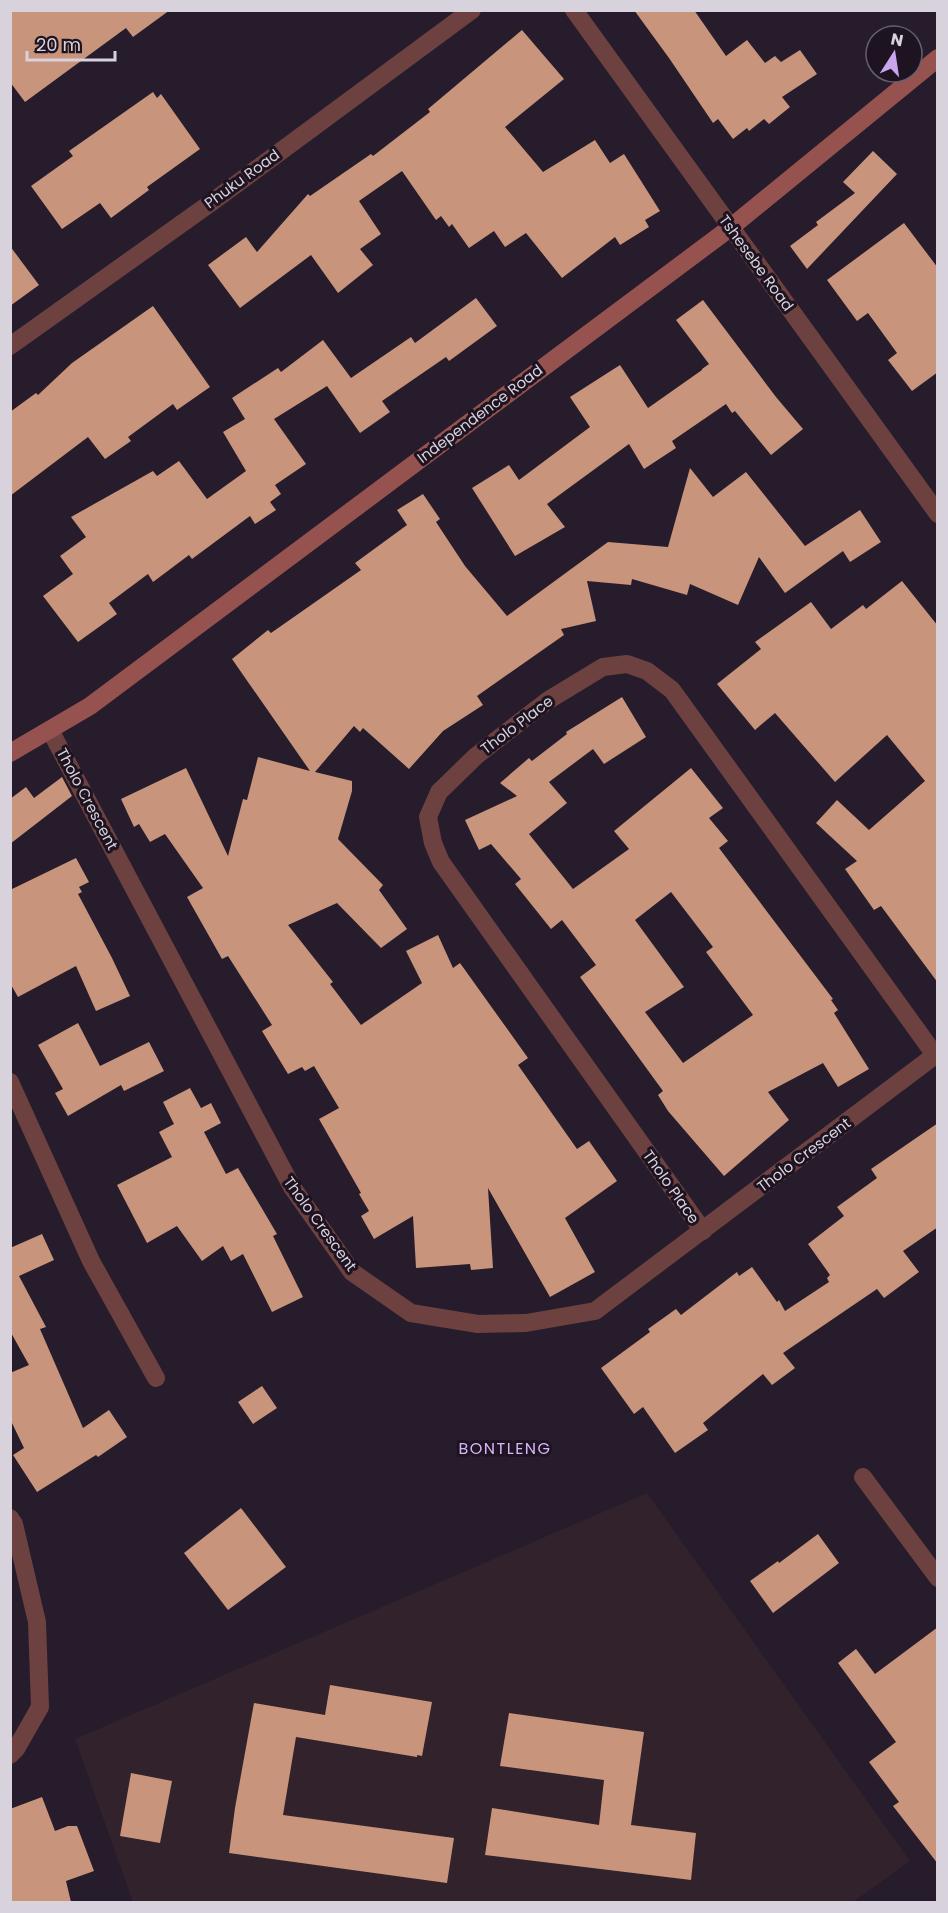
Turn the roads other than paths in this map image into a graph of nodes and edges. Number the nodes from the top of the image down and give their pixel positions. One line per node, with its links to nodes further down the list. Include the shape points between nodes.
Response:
1 (472, 10): 5 (street, Phuku Road)
2 (574, 10): 4 (street, Tshesebe Road)
3 (938, 58): 4 (street, Independence Road)
4 (730, 228): 6 (street, Tshesebe Road); 7 (street, Independence Road, via 90,706)
5 (10, 346)
6 (938, 514)
7 (50, 730): 8 (street, Independence Road); 11 (street, Tholo Crescent, via 292,1187 352,1272 411,1313 478,1324 526,1323 595,1311)
8 (10, 753)
9 (936, 1054): 11 (street, Tholo Crescent); 11 (street, Tholo Place, via 672,690 647,671 627,664 603,667 547,702 476,756 439,792 428,817 441,862)
10 (10, 1082): 12 (street, via 91,1261)
11 (703, 1232)
12 (156, 1378)
13 (863, 1477): 15 (street)
14 (10, 1518): 16 (street, via 37,1622 40,1707)
15 (938, 1578)
16 (10, 1755)

